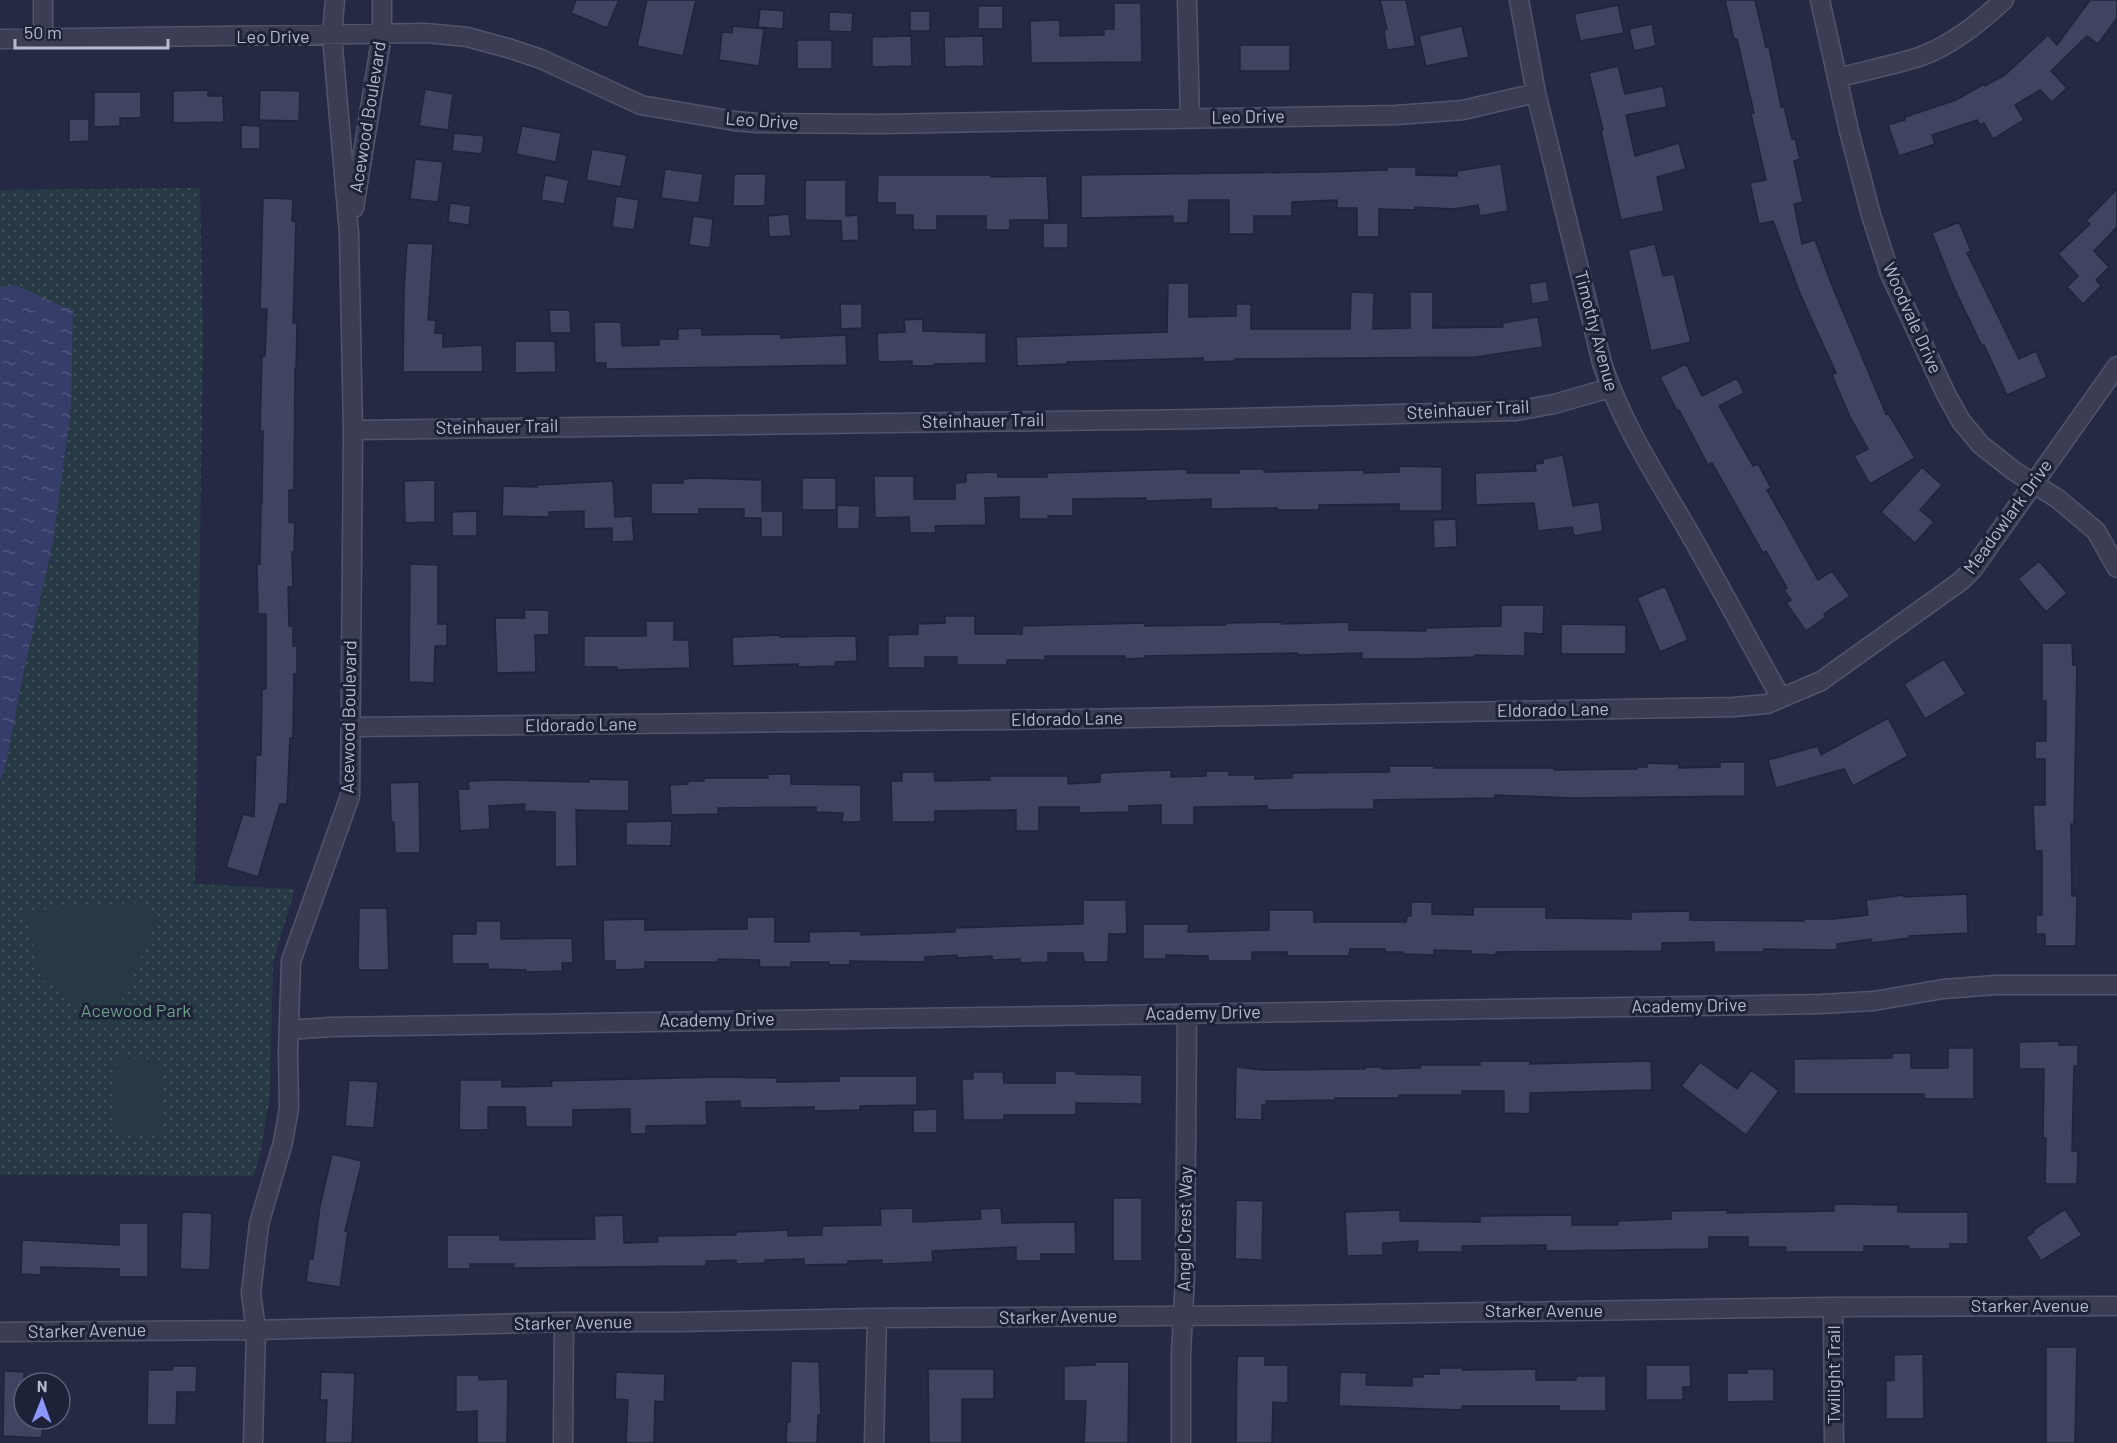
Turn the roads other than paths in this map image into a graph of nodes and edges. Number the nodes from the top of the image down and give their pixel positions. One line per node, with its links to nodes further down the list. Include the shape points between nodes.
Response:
1 (43, 0): 10 (street)
2 (335, 0): 9 (street, Acewood Boulevard)
3 (382, 0): 8 (street, Acewood Boulevard)
4 (1187, 0): 14 (street)
5 (1519, 0): 13 (street, Timothy Avenue)
6 (1820, 0): 12 (street, Woodvale Drive)
7 (2004, 0): 12 (street, via 1979,23 1933,51)
8 (382, 34): 9 (street, Leo Drive); 14 (street, Leo Drive, via 467,37 541,59 641,105 734,121 814,125); 15 (street, Acewood Boulevard)
9 (332, 36): 10 (street, Leo Drive); 15 (street, Acewood Boulevard)
10 (43, 38): 11 (street, Leo Drive)
11 (0, 39)
12 (1837, 78): 19 (street, Woodvale Drive, via 1890,274 1946,394 1981,445)
13 (1536, 93): 14 (street, Leo Drive, via 1451,112); 17 (street, Timothy Avenue)
14 (1190, 117)
15 (349, 233): 18 (street, Acewood Boulevard)
16 (2117, 366): 19 (street, Meadowlark Drive)
17 (1610, 388): 18 (street, Steinhauer Trail, via 1516,411); 21 (street, Timothy Avenue, via 1628,428)
18 (353, 430): 22 (street, Acewood Boulevard)
19 (2034, 483): 20 (street, Woodvale Drive, via 2096,531); 21 (street, Meadowlark Drive, via 1961,581 1821,681)
20 (2117, 568)
21 (1781, 698): 22 (street, Eldorado Lane, via 1767,704 1734,707)
22 (352, 728): 25 (street, Acewood Boulevard, via 350,796 291,961)
23 (2117, 985): 24 (street, Academy Drive, via 1996,985 1821,1004)
24 (1187, 1014): 25 (street, Academy Drive); 28 (street, Angel Crest Way)
25 (289, 1030): 31 (street, Acewood Boulevard, via 289,1108 259,1224 251,1293)
26 (2117, 1306): 27 (street, Starker Avenue)
27 (1833, 1307): 28 (street, Starker Avenue); 37 (street, Twilight Trail)
28 (1183, 1314): 29 (street, Starker Avenue); 36 (street, Angel Crest Way)
29 (877, 1318): 30 (street, Starker Avenue); 35 (street)
30 (564, 1322): 31 (street, Starker Avenue); 34 (street)
31 (256, 1330): 32 (street, Starker Avenue); 33 (street, Acewood Boulevard)
32 (0, 1332)
33 (253, 1443)
34 (563, 1443)
35 (874, 1443)
36 (1181, 1443)
37 (1834, 1443)

